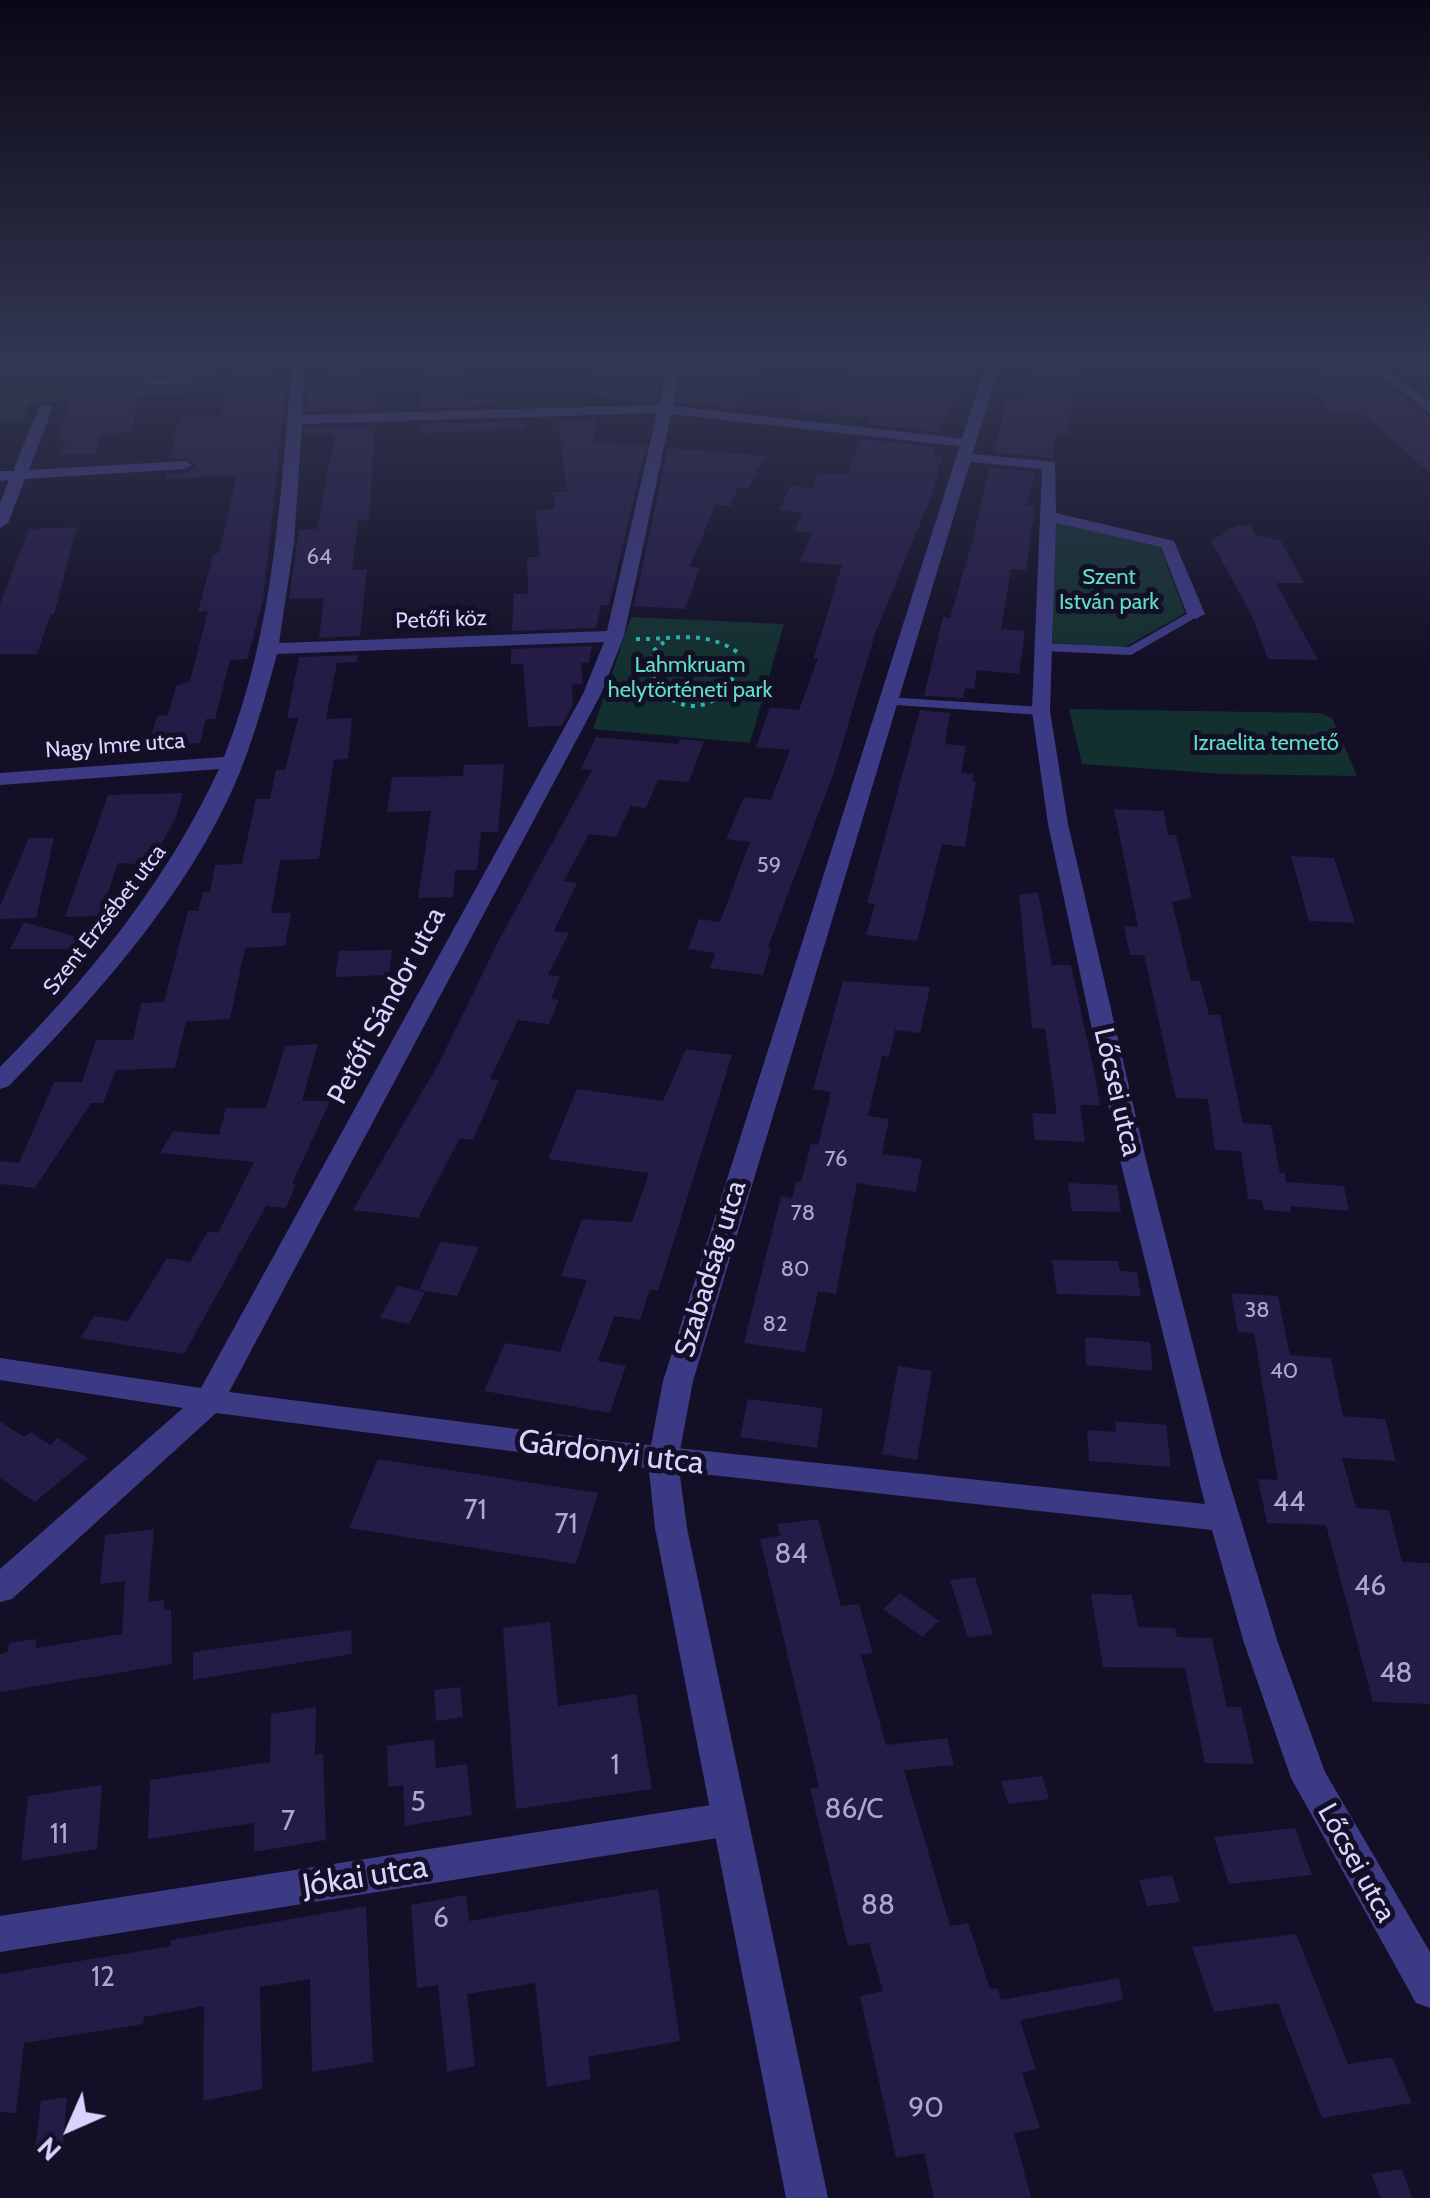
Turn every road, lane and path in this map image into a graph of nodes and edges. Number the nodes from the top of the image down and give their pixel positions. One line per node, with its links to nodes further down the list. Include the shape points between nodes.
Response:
1 (22, 466): 7 (street)
2 (185, 466): 7 (street)
3 (290, 466): 14 (street, Szent Erzsébet utca)
4 (650, 466): 12 (street, Petőfi Sándor utca)
5 (960, 466): 19 (street, Szabadság utca)
6 (1050, 466): 9 (street)
7 (18, 475): 8 (street); 10 (street)
8 (0, 476)
9 (1047, 516): 11 (street, via 1168,544); 13 (street)
10 (0, 523)
11 (1196, 614): 13 (lane, via 1131,651)
12 (614, 636): 14 (street, Petőfi köz); 17 (street, Petőfi Sándor utca)
13 (1044, 647): 20 (street, Lőcsei utca)
14 (269, 649): 21 (street, Szent Erzsébet utca)
15 (690, 687): 18 (path)
16 (654, 690): 17 (path); 18 (path, via 680,704); 18 (path, via 651,654 672,638 705,634 724,640 740,663 733,686)
17 (592, 694): 25 (street, Petőfi Sándor utca)
18 (714, 700)
19 (886, 700): 20 (lane); 26 (street, Szabadság utca, via 678,1381)
20 (1042, 711): 27 (street, Lőcsei utca, via 1058,824 1096,1000)
21 (234, 762): 22 (street, Nagy Imre utca); 23 (street, Szent Erzsébet utca, via 189,850 128,938)
22 (0, 779)
23 (0, 1080)
24 (0, 1369): 25 (street, Gárdonyi utca)
25 (208, 1403): 26 (street, Gárdonyi utca); 28 (street, Petőfi Sándor utca)
26 (663, 1460): 27 (street, Gárdonyi utca); 29 (street, Szabadság utca)
27 (1224, 1520): 31 (street, Lőcsei utca, via 1308,1778)
28 (0, 1590)
29 (730, 1819): 30 (street, Jókai utca); 32 (street, Szabadság utca)
30 (0, 1934)
31 (1430, 1988)
32 (807, 2198)

